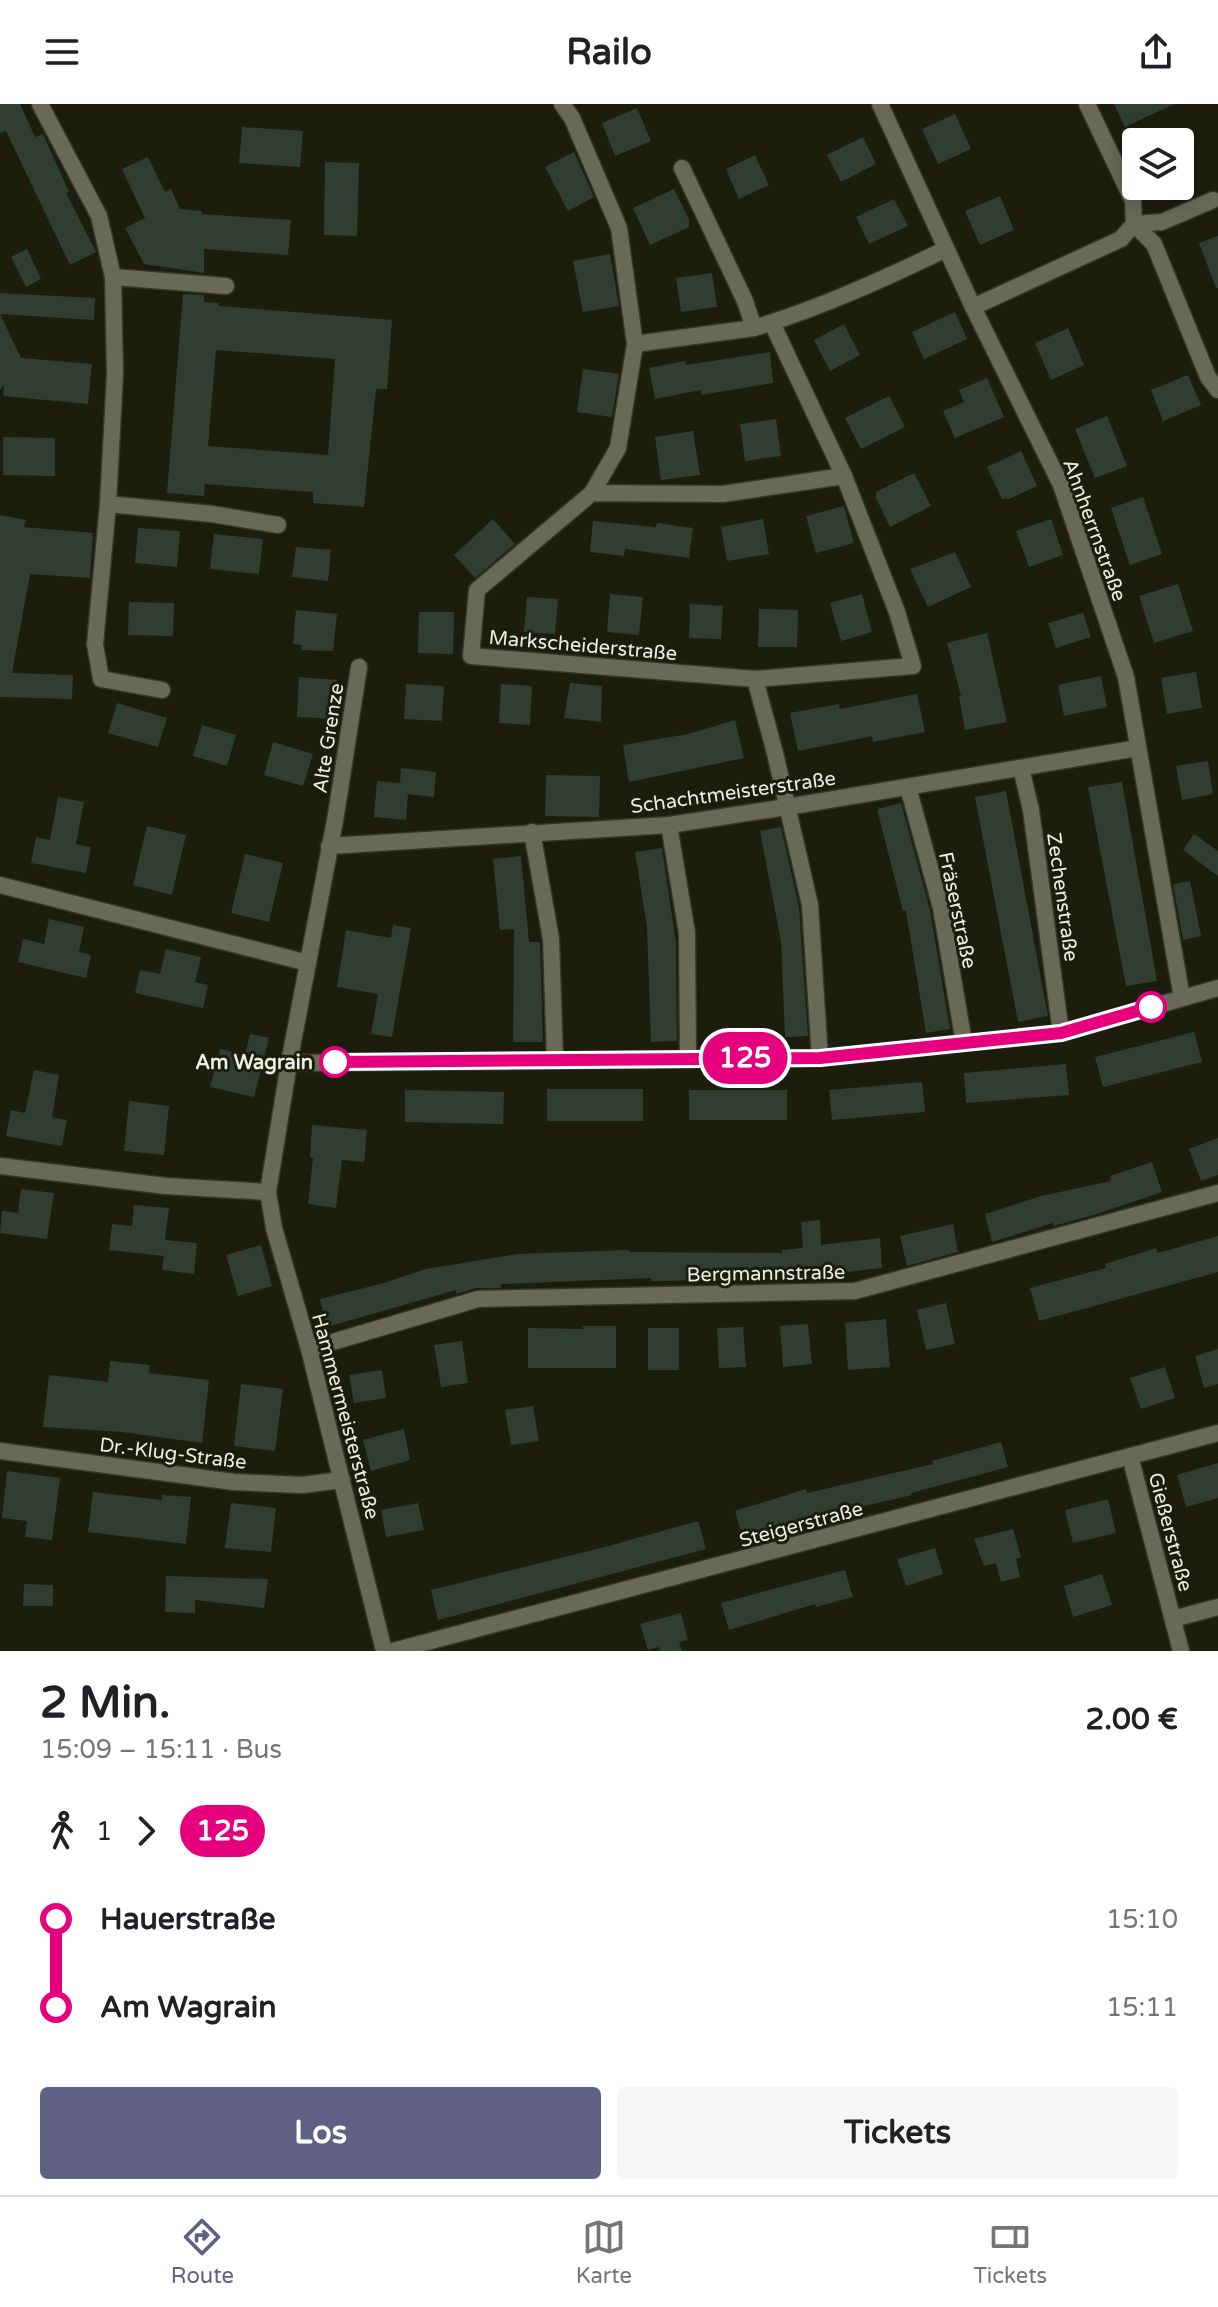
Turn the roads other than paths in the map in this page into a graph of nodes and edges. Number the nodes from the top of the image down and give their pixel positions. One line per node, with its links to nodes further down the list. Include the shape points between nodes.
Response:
1 (40, 104): 9 (street, via 99,216)
2 (880, 104): 8 (street, Ahnherrnstraße)
3 (1087, 104): 7 (street, via 1133,201)
4 (567, 111): 14 (street, via 619,228)
5 (682, 168): 13 (street)
6 (1213, 200): 7 (street, via 1162,222)
7 (1134, 224): 11 (street, via 1121,239); 15 (street, via 1154,244)
8 (946, 249): 11 (street, Ahnherrnstraße); 12 (street)
9 (113, 277): 10 (street); 18 (street, via 115,374)
10 (226, 286)
11 (973, 307): 23 (street, Ahnherrnstraße, via 1061,485 1126,677)
12 (772, 323): 13 (street); 16 (street)
13 (754, 328): 14 (street)
14 (635, 344): 17 (street, via 618,448)
15 (1218, 390)
16 (844, 476): 17 (street, via 723,494); 21 (street, Markscheiderstraße, via 913,666)
17 (592, 493): 21 (street, Markscheiderstraße, via 477,590 471,656)
18 (108, 504): 19 (street); 22 (street, via 95,644 101,679)
19 (278, 525)
20 (359, 667): 29 (street, Alte Grenze)
21 (755, 679): 26 (street)
22 (162, 690)
23 (1138, 748): 24 (street, Schachtmeisterstraße); 33 (street, Ahnherrnstraße)
24 (1021, 768): 25 (street, Schachtmeisterstraße); 34 (street, Zechenstraße)
25 (908, 787): 26 (street, Schachtmeisterstraße); 35 (street, Fräserstraße, via 941,908)
26 (787, 807): 27 (street, Schachtmeisterstraße); 36 (street, via 810,905)
27 (669, 825): 28 (street, Schachtmeisterstraße); 37 (street, via 687,933)
28 (532, 832): 29 (street, Schachtmeisterstraße); 38 (street, via 551,939)
29 (329, 846): 31 (street)
30 (0, 885): 31 (street)
31 (308, 963): 39 (street)
32 (1218, 988): 33 (street)
33 (1182, 998): 34 (street)
34 (1061, 1033): 35 (street)
35 (964, 1043): 36 (street)
36 (820, 1058): 37 (street)
37 (688, 1059): 38 (street)
38 (555, 1060): 39 (street)
39 (289, 1063): 41 (street)
40 (0, 1166): 41 (street)
41 (268, 1192): 43 (street, Hammermeisterstraße)
42 (1218, 1193): 43 (street, Bergmannstraße, via 855,1291 478,1299)
43 (309, 1349): 47 (street, Hammermeisterstraße)
44 (1218, 1433): 46 (street, Steigerstraße)
45 (0, 1451): 47 (street, Dr.-Klug-Straße, via 234,1482 302,1485)
46 (1130, 1456): 49 (street, Gießerstraße); 51 (street, Steigerstraße)
47 (342, 1480): 50 (street, Hammermeisterstraße)
48 (1218, 1607): 49 (street, Gießerstraße)
49 (1173, 1619): 52 (street, Gießerstraße)
50 (384, 1651)
51 (393, 1651)
52 (1181, 1651)

